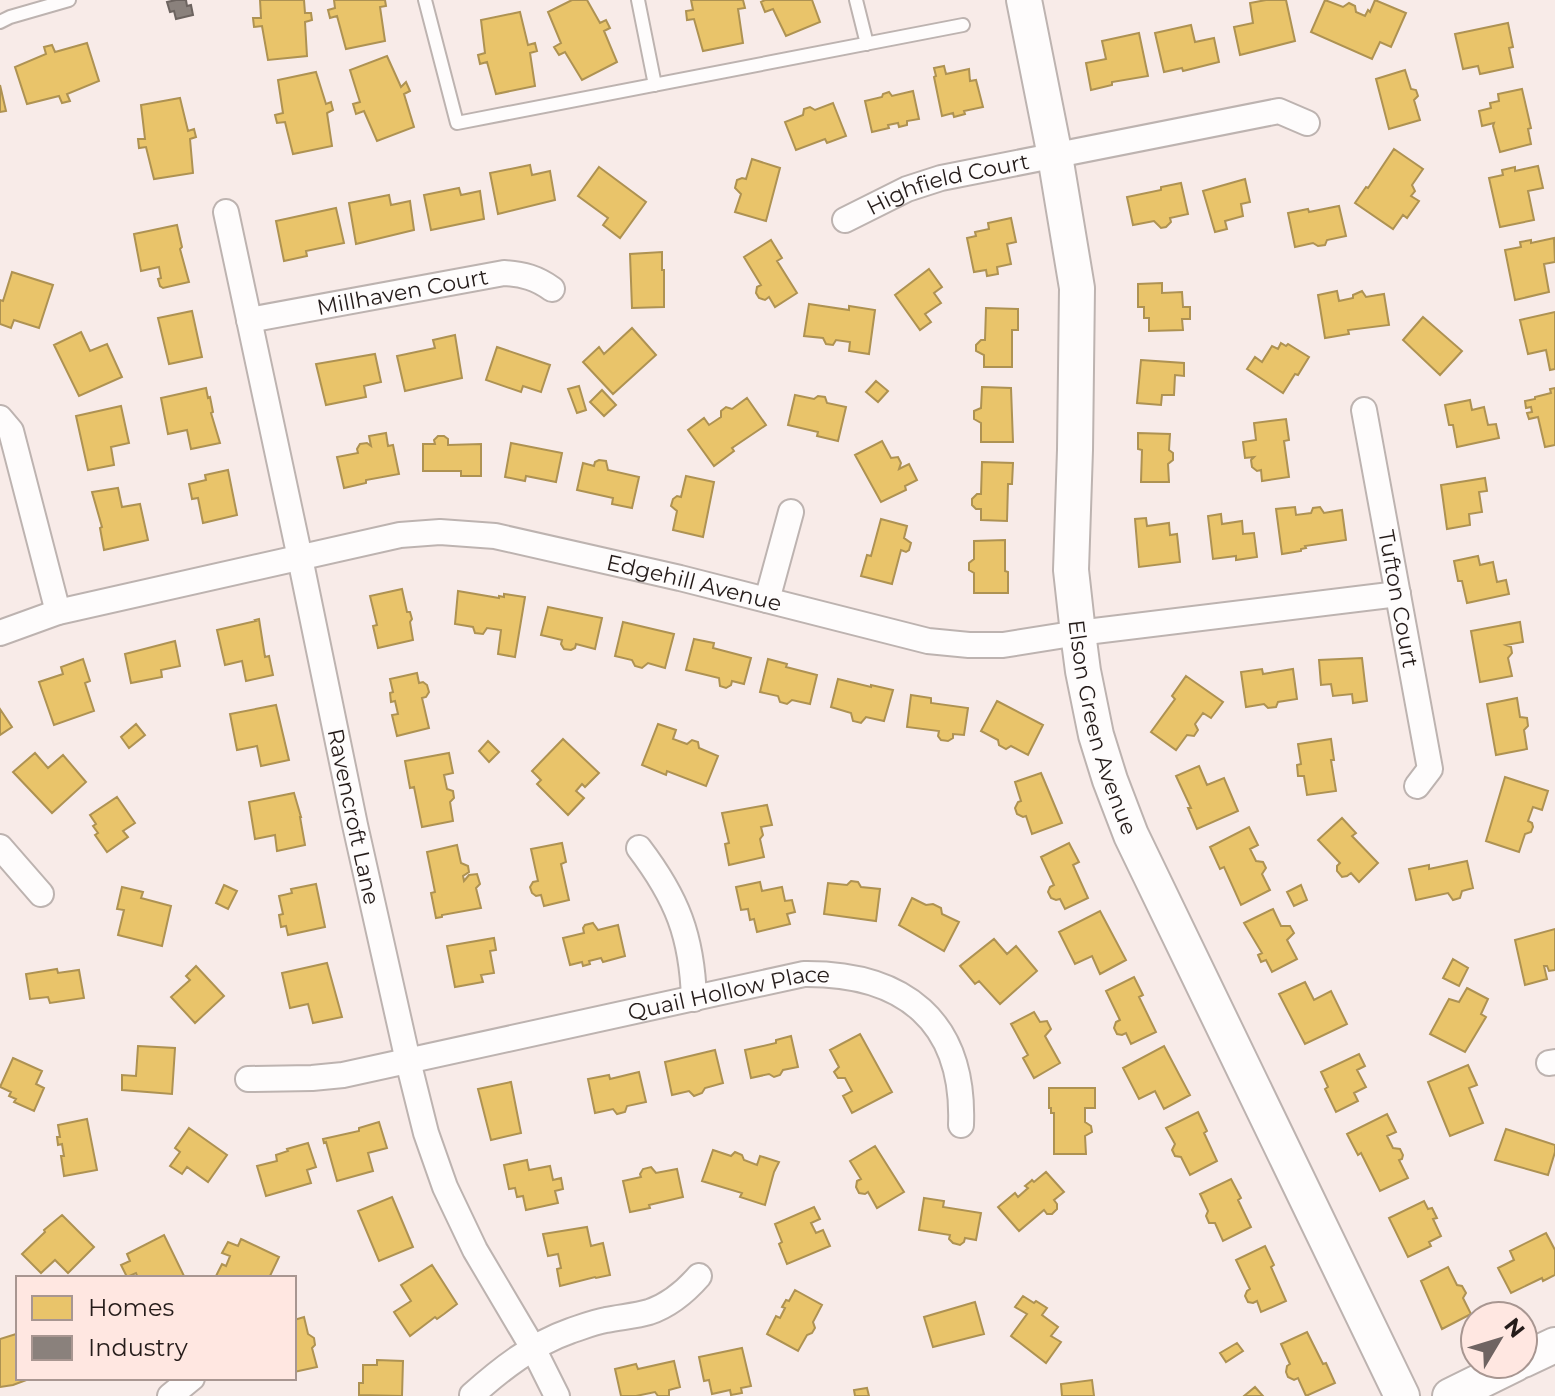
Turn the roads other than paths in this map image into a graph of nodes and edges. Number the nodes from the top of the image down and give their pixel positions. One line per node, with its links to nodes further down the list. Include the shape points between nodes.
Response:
1 (69, 0): 6 (lane)
2 (425, 0): 9 (lane, via 457,123)
3 (638, 0): 9 (lane)
4 (856, 0): 8 (lane)
5 (1024, 0): 11 (street, Elson Green Avenue)
6 (0, 22)
7 (963, 25): 8 (lane)
8 (867, 44): 9 (lane)
9 (655, 85)
10 (1307, 123): 11 (street, Highfield Court, via 1279,111)
11 (1055, 156): 13 (street, Highfield Court, via 941,178); 24 (street, Elson Green Avenue, via 1077,288 1071,570)
12 (226, 212): 15 (street, Ravencroft Lane)
13 (845, 220)
14 (552, 289): 15 (street, Millhaven Court, via 523,274 504,273)
15 (249, 320): 19 (street, Ravencroft Lane)
16 (1364, 410): 20 (street, Tufton Court)
17 (0, 418): 22 (street, via 11,431)
18 (791, 512): 21 (street)
19 (300, 558): 21 (street, Edgehill Avenue, via 400,535 480,533); 22 (street, Edgehill Avenue); 30 (street, Ravencroft Lane)
20 (1398, 594): 24 (street, Edgehill Avenue); 25 (street, Tufton Court, via 1430,769)
21 (767, 600): 24 (street, Edgehill Avenue, via 928,641 1003,645)
22 (58, 612): 23 (street, Edgehill Avenue)
23 (0, 633)
24 (1078, 633): 40 (street, Elson Green Avenue, via 1096,735 1131,835)
25 (1417, 786)
26 (0, 847): 28 (street)
27 (639, 848): 29 (street, via 676,906 687,938)
28 (41, 894)
29 (694, 999): 30 (street, Quail Hollow Place); 32 (street, Quail Hollow Place, via 804,974 833,974 888,988 922,1009 939,1029 958,1073)
30 (408, 1061): 31 (street, Quail Hollow Place, via 343,1075); 34 (street, Ravencroft Lane, via 445,1187)
31 (248, 1079)
32 (961, 1125)
33 (699, 1276): 34 (street, via 669,1303 603,1320)
34 (533, 1348): 37 (street); 39 (street, Ravencroft Lane)
35 (190, 1380): 38 (street)
36 (1482, 1380): 41 (street)
37 (472, 1395)
38 (170, 1396)
39 (557, 1396)
40 (1402, 1396)
41 (1450, 1396)

